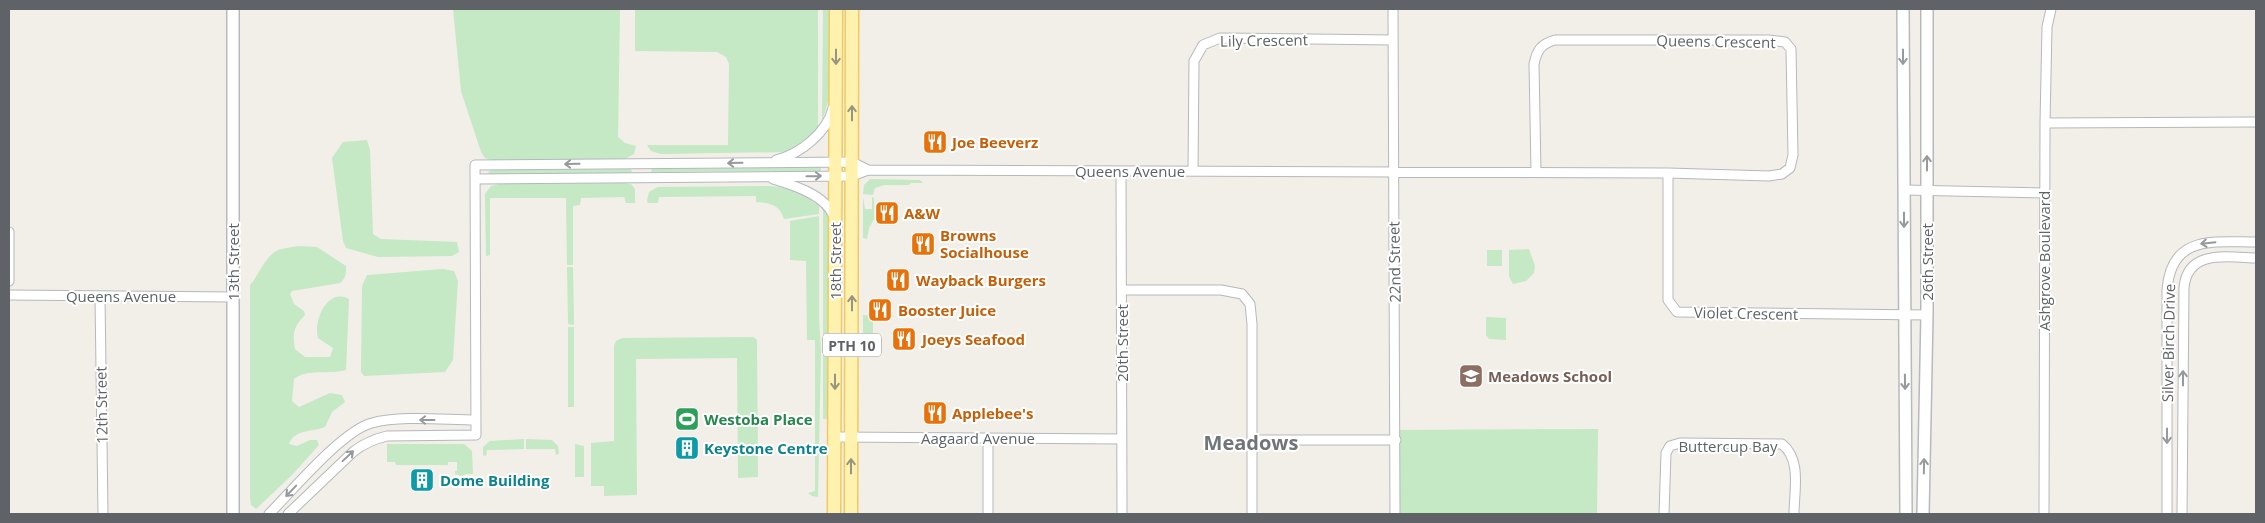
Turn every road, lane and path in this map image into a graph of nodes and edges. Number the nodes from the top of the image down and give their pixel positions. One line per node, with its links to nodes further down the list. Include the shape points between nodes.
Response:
1 (233, 9): 36 (street, 13th Street)
2 (836, 9): 9 (main road, 18th Street / PTH 10, one-way to 9)
3 (852, 9): 14 (main road, 18th Street / PTH 10, one-way to 3)
4 (1393, 9): 8 (street, 22nd Street)
5 (1903, 9): 25 (street, 26th Street, one-way to 25)
6 (1927, 9): 26 (street, 26th Street, one-way to 6)
7 (2051, 9): 11 (street, Ashgrove Boulevard, via 2047,27)
8 (1393, 40): 16 (street, Lily Crescent, via 1220,38 1203,45 1194,61); 18 (street, 22nd Street)
9 (836, 88): 12 (street, via 831,114 816,136 785,157); 13 (main road, 18th Street / PTH 10)
10 (2256, 122): 11 (street)
11 (2045, 123): 27 (street, Ashgrove Boulevard)
12 (758, 162): 13 (street); 24 (street, one-way to 24, via 475,165)
13 (836, 162): 14 (street); 22 (main road, 18th Street / PTH 10)
14 (852, 162): 15 (street); 23 (main road, 18th Street / PTH 10)
15 (868, 170): 17 (street, Queens Avenue); 23 (street)
16 (1193, 170): 17 (street, Queens Avenue); 18 (street, Queens Avenue)
17 (1121, 171): 33 (street, 20th Street)
18 (1393, 171): 19 (street, Queens Crescent); 45 (street, 22nd Street)
19 (1536, 172): 20 (street, Queens Crescent); 20 (street, Queens Crescent, via 1534,64 1537,50 1545,43 1555,40 1785,42 1791,49 1792,65 1793,155 1790,168 1782,174 1769,176)
20 (1668, 173): 37 (street, Violet Crescent, via 1668,300 1677,312)
21 (760, 176): 22 (street, one-way to 22); 24 (street); 28 (street, via 794,186 817,199 832,211)
22 (836, 176): 23 (street); 28 (main road, 18th Street / PTH 10)
23 (852, 176): 41 (main road, 18th Street / PTH 10, one-way to 23)
24 (476, 179): 39 (street)
25 (1904, 190): 26 (street); 37 (street, 26th Street, one-way to 37)
26 (1927, 191): 27 (street); 38 (street, 26th Street)
27 (2045, 193): 60 (street, Ashgrove Boulevard)
28 (835, 228): 40 (main road, 18th Street / PTH 10, one-way to 40)
29 (9, 232): 32 (street)
30 (2256, 242): 61 (street, Silver Birch Drive, one-way to 61, via 2194,245 2176,259 2170,274)
31 (2256, 258): 62 (street, Silver Birch Drive, one-way to 31, via 2186,275 2197,262 2205,259)
32 (9, 281)
33 (1122, 290): 43 (street, 20th Street); 44 (street, via 1221,290 1242,294 1250,304 1252,324)
34 (9, 295): 35 (street, Queens Avenue)
35 (100, 297): 36 (street, Queens Avenue); 46 (street, 12th Street)
36 (233, 298): 47 (street, 13th Street)
37 (1904, 315): 38 (street, Violet Crescent); 58 (street, 26th Street, one-way to 58)
38 (1927, 315): 59 (street, 26th Street, one-way to 38)
39 (476, 420): 48 (street, one-way to 48, via 385,420 356,429); 49 (street, one-way to 39, via 363,444 387,436 476,435)
40 (835, 437): 41 (street, Aagaard Avenue); 50 (main road, 18th Street / PTH 10)
41 (851, 437): 42 (street, Aagaard Avenue); 51 (main road, 18th Street / PTH 10, one-way to 41)
42 (988, 438): 43 (street, Aagaard Avenue); 52 (street)
43 (1121, 439): 53 (street, 20th Street)
44 (1252, 440): 45 (street); 54 (street)
45 (1396, 440): 55 (street, 22nd Street)
46 (103, 514)
47 (233, 514)
48 (269, 514)
49 (288, 514)
50 (834, 514)
51 (851, 514)
52 (988, 514)
53 (1122, 514)
54 (1252, 514)
55 (1395, 514)
56 (1664, 514): 57 (street, Buttercup Bay, via 1666,453 1670,446 1680,443 1782,444 1795,461)
57 (1794, 514)
58 (1906, 514)
59 (1923, 514)
60 (2044, 514)
61 (2166, 514)
62 (2182, 514)

